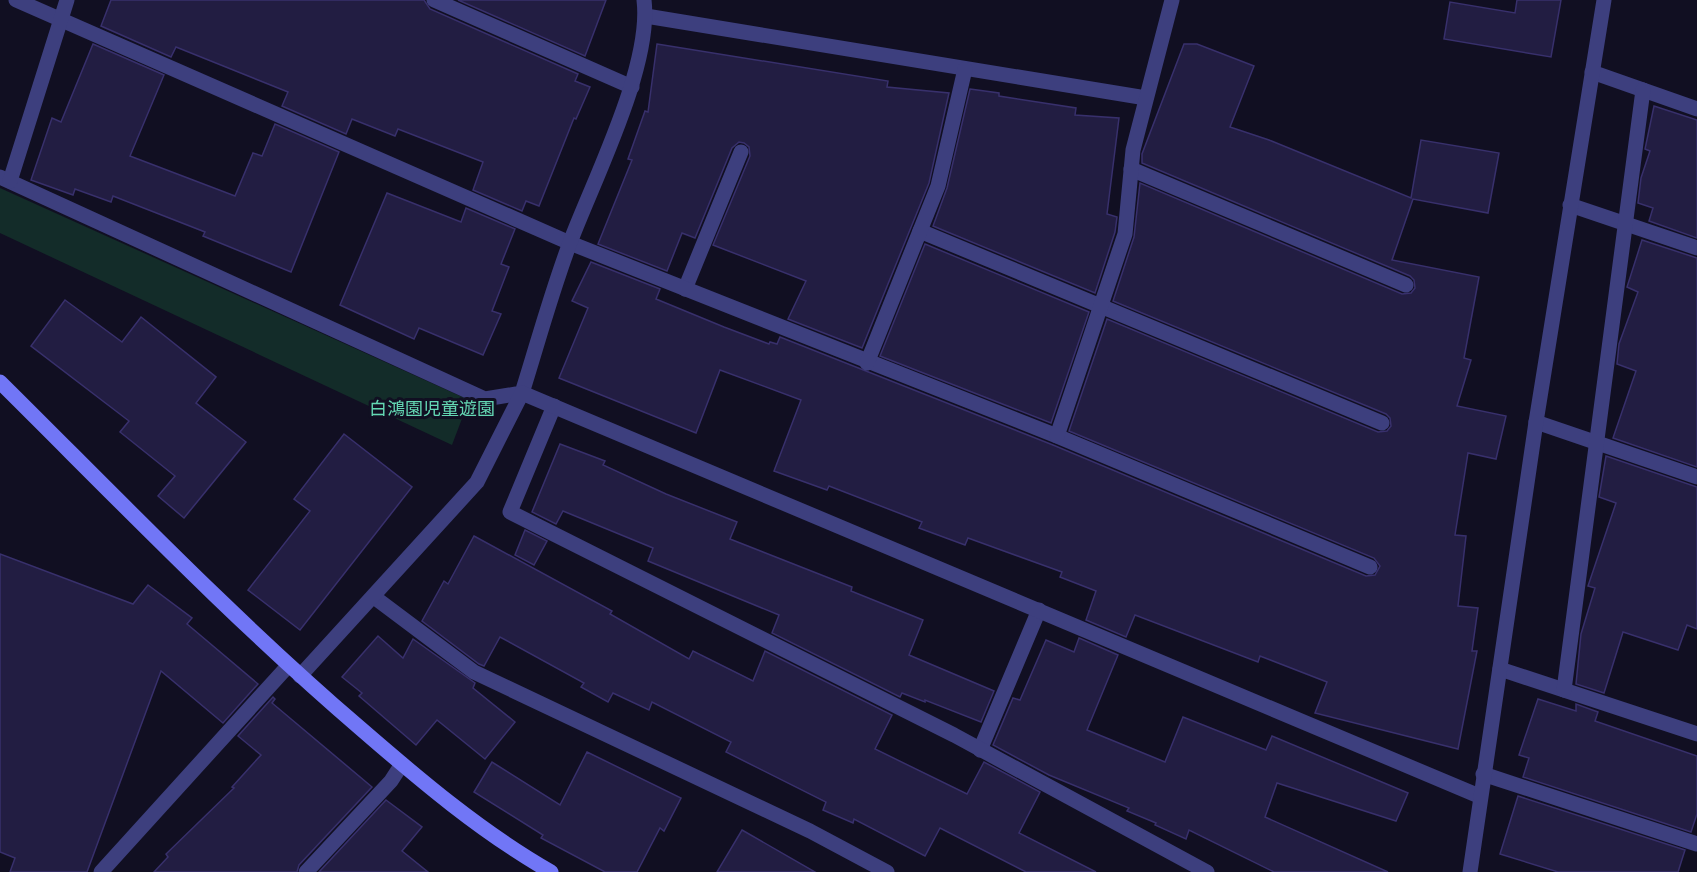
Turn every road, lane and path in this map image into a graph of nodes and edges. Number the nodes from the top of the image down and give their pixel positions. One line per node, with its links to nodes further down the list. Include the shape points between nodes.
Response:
1 (16, 0): 7 (street)
2 (67, 0): 7 (street)
3 (434, 0): 10 (street)
4 (1172, 0): 12 (street)
5 (1604, 0): 9 (street)
6 (645, 8): 8 (street); 10 (street)
7 (61, 20): 16 (street); 20 (street)
8 (965, 69): 12 (street); 19 (street, via 938,186)
9 (1592, 72): 11 (street); 17 (street)
10 (632, 87): 20 (street)
11 (1643, 90): 13 (street); 18 (street)
12 (1146, 98): 15 (street)
13 (1697, 109)
14 (741, 152): 23 (street)
15 (1131, 169): 22 (street); 24 (street, via 1125,234)
16 (5, 179): 27 (street, via 485,399)
17 (1570, 205): 18 (street); 29 (street)
18 (1624, 223): 21 (street); 32 (street)
19 (920, 231): 24 (street); 25 (street)
20 (570, 243): 23 (street); 27 (street)
21 (1697, 248)
22 (1406, 285)
23 (685, 289): 25 (street)
24 (1101, 306): 30 (street); 31 (street)
25 (867, 363): 31 (street)
26 (0, 382): 38 (street)
27 (522, 393): 28 (street); 35 (street, via 477,482)
28 (554, 406): 36 (street); 41 (street, via 510,512)
29 (1536, 422): 32 (street); 37 (street)
30 (1382, 423)
31 (1057, 436): 34 (street)
32 (1595, 441): 33 (street); 39 (street)
33 (1697, 477)
34 (1370, 567)
35 (374, 597): 38 (street); 49 (street, via 474,672 810,831)
36 (1039, 610): 41 (street); 44 (street)
37 (1500, 669): 39 (street); 43 (street)
38 (294, 671): 42 (street); 46 (street)
39 (1564, 690): 40 (street)
40 (1697, 734)
41 (980, 750): 50 (street)
42 (402, 764): 47 (street, via 391,781); 48 (street, via 505,846)
43 (1483, 774): 44 (street); 45 (street)
44 (1479, 796): 51 (street)
45 (1697, 843)
46 (101, 872)
47 (306, 872)
48 (551, 872)
49 (887, 872)
50 (1207, 872)
51 (1470, 872)

